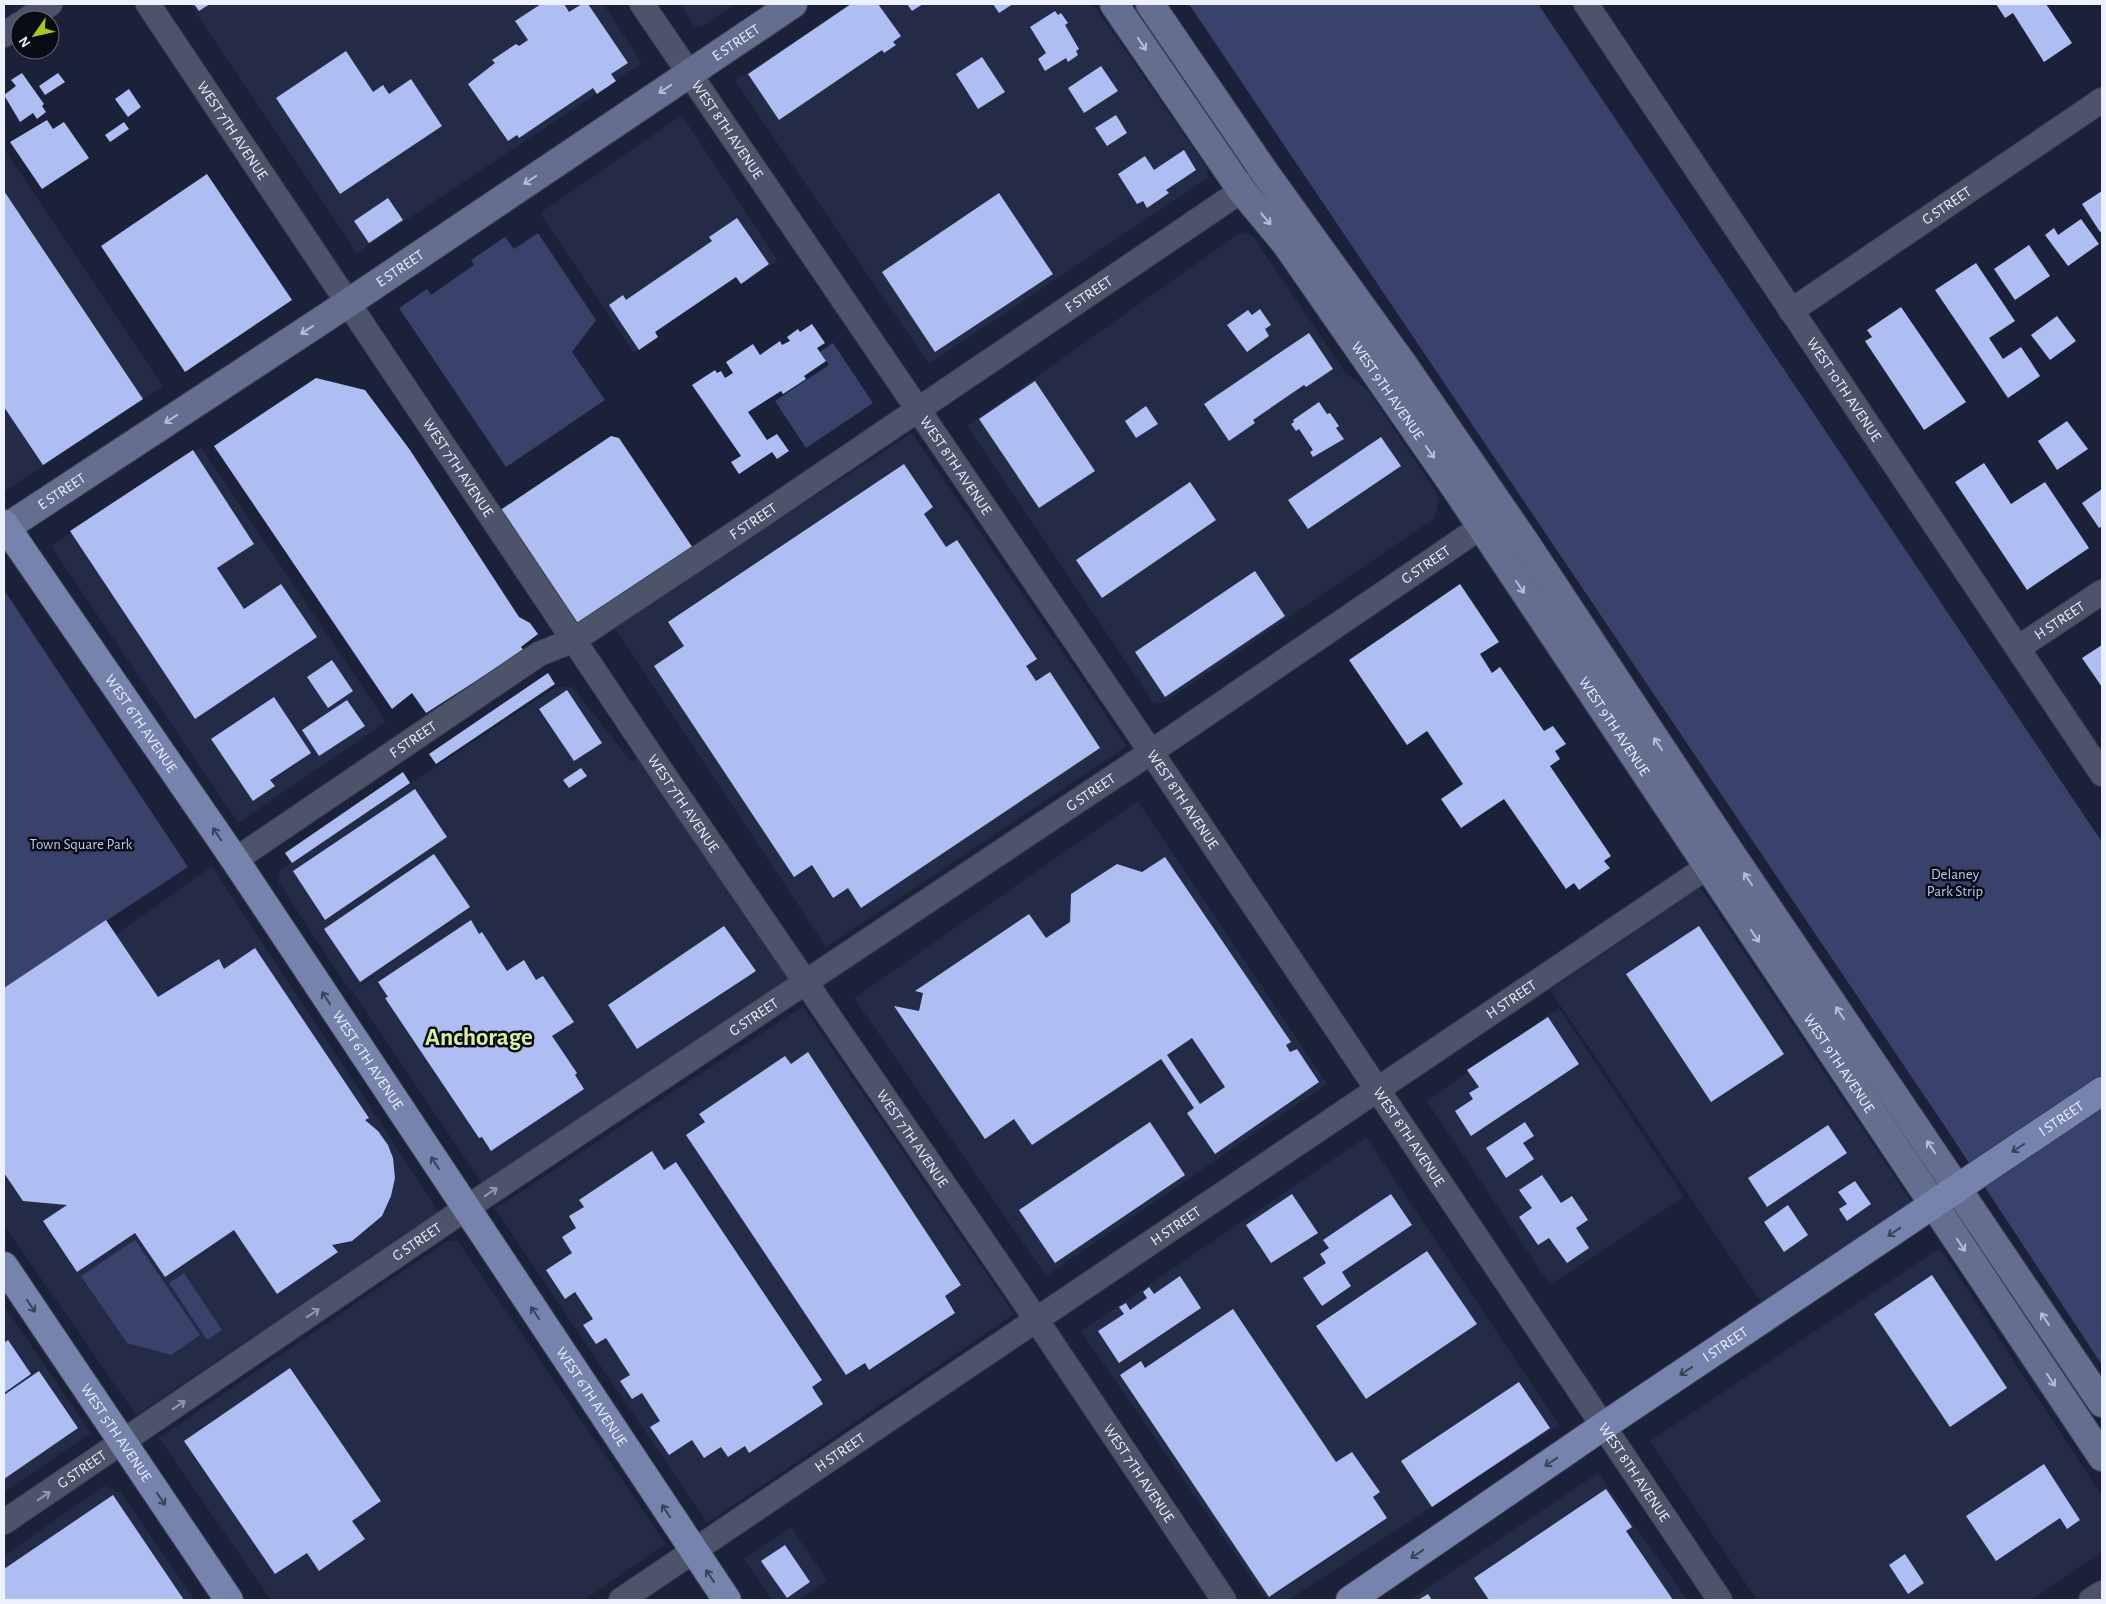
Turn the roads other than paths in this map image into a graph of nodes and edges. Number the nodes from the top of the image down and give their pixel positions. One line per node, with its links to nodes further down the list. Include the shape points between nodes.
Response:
1 (148, 4): 11 (street, WEST 7TH AVENUE)
2 (642, 4): 7 (street, WEST 8TH AVENUE)
3 (793, 4): 7 (street, E STREET)
4 (1114, 4): 10 (street, WEST 9TH AVENUE, one-way to 10)
5 (1150, 4): 9 (street, WEST 9TH AVENUE)
6 (1586, 4): 12 (street, WEST 10TH AVENUE)
7 (689, 73): 11 (street, E STREET, one-way to 11); 13 (street, WEST 8TH AVENUE)
8 (2102, 100): 12 (street, G STREET)
9 (1266, 174): 10 (street, F STREET); 14 (street, WEST 9TH AVENUE, via 1403,364)
10 (1242, 191): 13 (street, F STREET); 14 (street, WEST 9TH AVENUE, one-way to 14, via 1286,244)
11 (348, 303): 15 (street, E STREET, one-way to 15); 17 (street, WEST 7TH AVENUE)
12 (1791, 311): 18 (street, WEST 10TH AVENUE)
13 (917, 410): 17 (street, F STREET); 19 (street, WEST 8TH AVENUE)
14 (1492, 519): 19 (street, G STREET); 21 (street, WEST 9TH AVENUE, via 1525,542)
15 (5, 527): 22 (main road, WEST 6TH AVENUE, one-way to 15)
16 (2102, 592): 18 (street, H STREET)
17 (574, 640): 22 (street, F STREET, via 540,654); 23 (street, WEST 7TH AVENUE)
18 (2018, 648): 20 (street, WEST 10TH AVENUE)
19 (1151, 752): 23 (street, G STREET); 24 (street, WEST 8TH AVENUE)
20 (2102, 774)
21 (1719, 859): 24 (street, H STREET); 26 (street, WEST 9TH AVENUE, one-way to 21); 27 (street, WEST 9TH AVENUE, one-way to 27)
22 (235, 860): 28 (main road, WEST 6TH AVENUE, one-way to 22)
23 (806, 982): 28 (street, G STREET, one-way to 23); 30 (street, WEST 7TH AVENUE)
24 (1378, 1090): 30 (street, H STREET); 32 (street, WEST 8TH AVENUE)
25 (2102, 1092): 26 (main road, I STREET, one-way to 26)
26 (1958, 1188): 27 (main road, I STREET); 31 (street, WEST 9TH AVENUE, one-way to 26)
27 (1934, 1204): 32 (main road, I STREET, one-way to 32); 34 (street, WEST 9TH AVENUE, one-way to 34)
28 (465, 1209): 33 (street, G STREET, one-way to 28); 36 (main road, WEST 6TH AVENUE, one-way to 28)
29 (4, 1266): 33 (main road, WEST 5TH AVENUE, one-way to 33)
30 (1036, 1319): 36 (street, H STREET); 41 (street, WEST 7TH AVENUE)
31 (2102, 1403)
32 (1602, 1427): 42 (main road, I STREET, one-way to 42); 43 (street, WEST 8TH AVENUE)
33 (123, 1443): 35 (street, G STREET, one-way to 33); 38 (main road, WEST 5TH AVENUE, one-way to 38)
34 (2102, 1457)
35 (4, 1522)
36 (694, 1552): 39 (street, H STREET); 40 (main road, WEST 6TH AVENUE, one-way to 36)
37 (2102, 1593): 44 (street)
38 (229, 1600)
39 (621, 1600)
40 (727, 1600)
41 (1224, 1600)
42 (1350, 1600)
43 (1720, 1600)
44 (2091, 1600)

